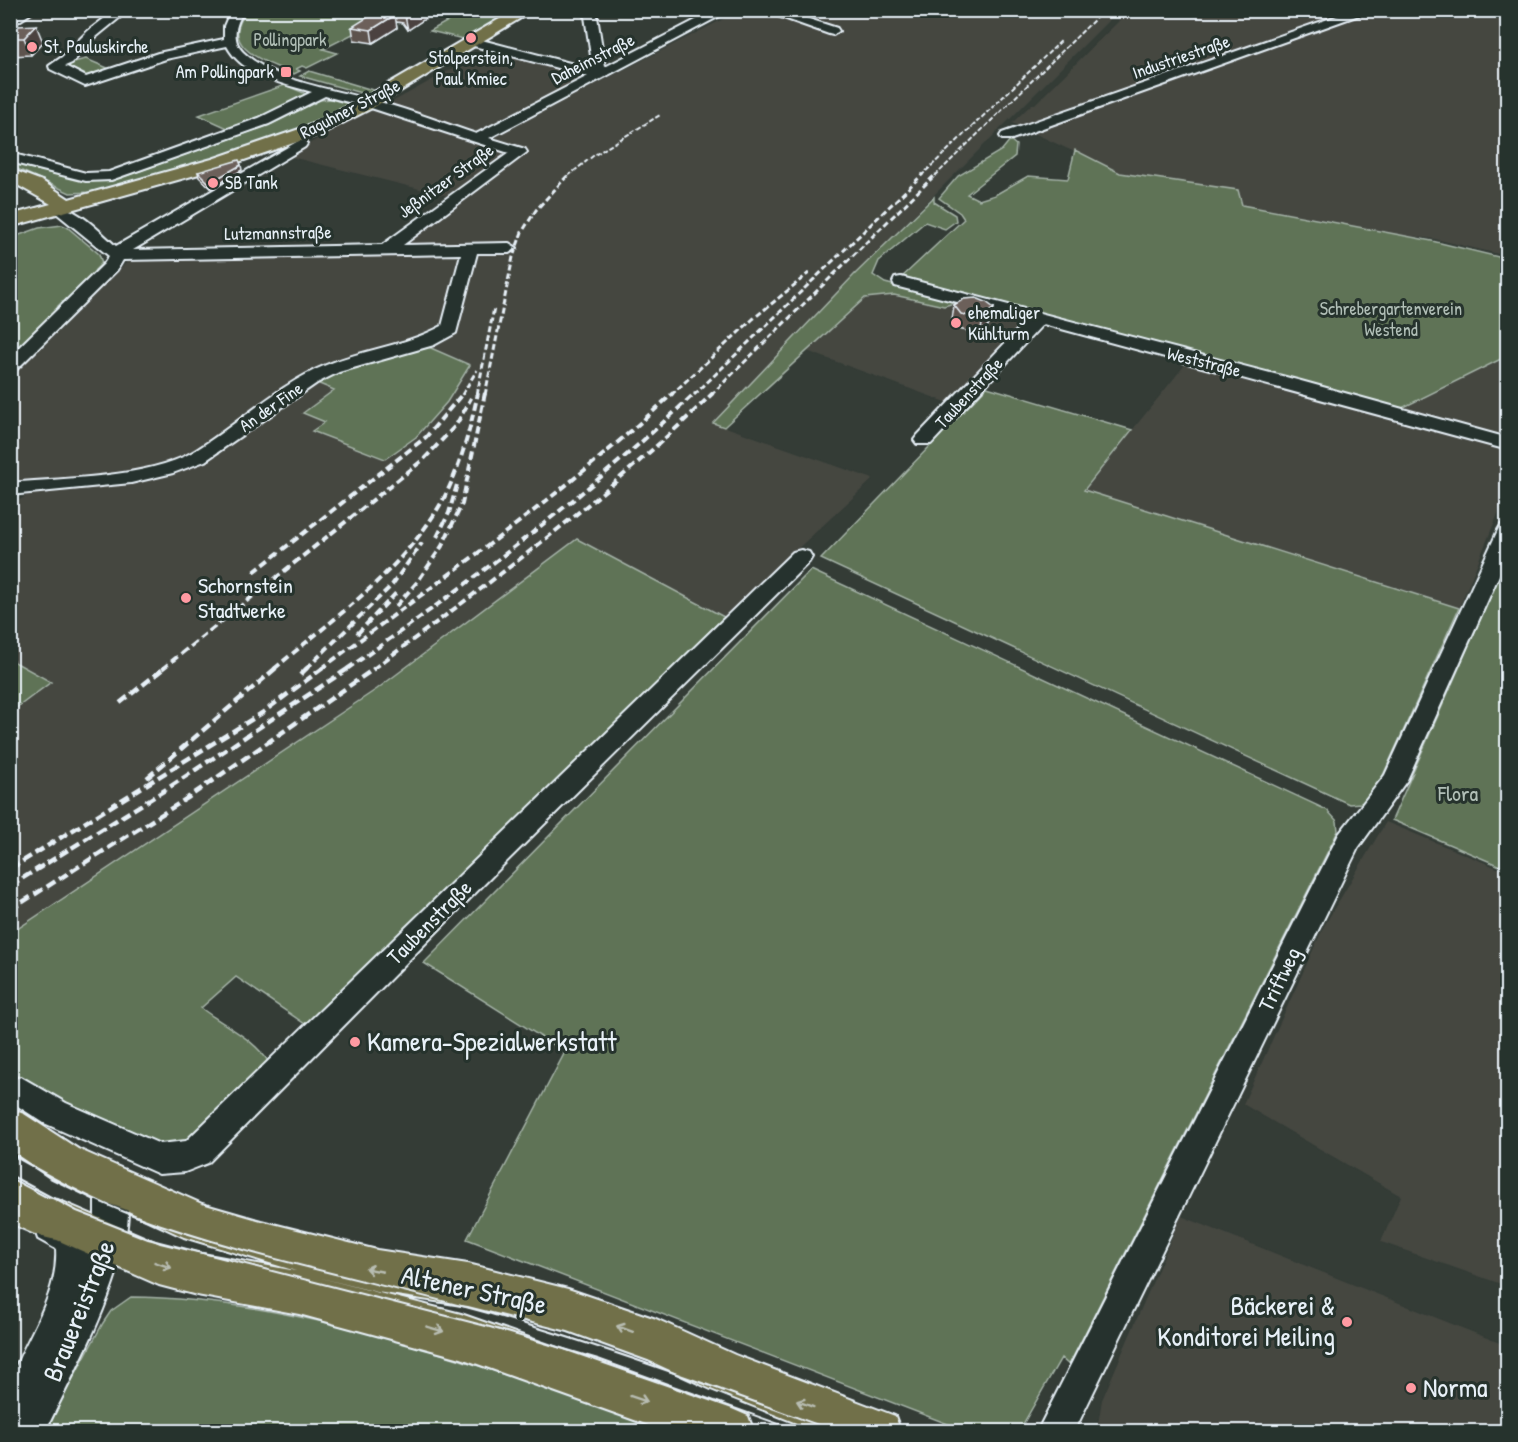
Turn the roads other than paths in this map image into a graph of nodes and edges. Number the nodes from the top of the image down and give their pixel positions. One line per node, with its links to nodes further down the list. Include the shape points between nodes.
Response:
1 (30, 10): 9 (street)
2 (123, 10): 16 (street, via 92,33 84,52 55,66 86,82)
3 (239, 10): 11 (street, via 232,19)
4 (527, 10): 12 (main road, Raguhner Straße)
5 (591, 10): 17 (street)
6 (725, 10): 15 (street, Daheimstraße)
7 (767, 10): 10 (street)
8 (1367, 10): 20 (street, Industriestraße)
9 (10, 23)
10 (833, 31)
11 (230, 42): 16 (street, via 192,48); 18 (street, via 252,64)
12 (474, 42): 17 (street); 19 (main road, Raguhner Straße)
13 (611, 49): 15 (street, via 613,61)
14 (108, 63): 16 (street)
15 (620, 65): 17 (street, Daheimstraße)
16 (121, 69)
17 (600, 75): 21 (street, Daheimstraße)
18 (325, 91): 19 (street); 23 (street, Raguhner Straße, via 272,117 111,177 96,179)
19 (368, 103): 21 (street, Jeßnitzer Straße); 26 (main road, Raguhner Straße, via 305,134)
20 (1006, 136)
21 (477, 139): 31 (street, Jeßnitzer Straße, via 520,152)
22 (300, 144): 32 (street, Raguhner Straße)
23 (10, 157)
24 (10, 174): 26 (main road, via 34,185)
25 (10, 188): 26 (main road)
26 (59, 209): 27 (main road); 28 (main road); 32 (street)
27 (10, 221)
28 (10, 230)
29 (509, 248): 30 (street, Lutzmannstraße)
30 (470, 249): 31 (street, Lutzmannstraße); 38 (street, An der Fine, via 450,329 428,341 333,368 198,457 166,469 131,477)
31 (383, 252): 32 (street, Lutzmannstraße)
32 (117, 255): 35 (street, Raguhner Straße, via 111,267)
33 (901, 282): 34 (street, Weststraße)
34 (1038, 319): 36 (street, Taubenstraße); 37 (street, Weststraße)
35 (10, 366)
36 (924, 440)
37 (1508, 444)
38 (10, 489)
39 (1508, 530): 50 (street, Triftweg, via 1395,780 1348,841)
40 (801, 557): 41 (street, Taubenstraße, via 197,1152 159,1159 55,1113)
41 (21, 1091)
42 (10, 1127): 43 (main road, Altener Straße, via 64,1163)
43 (111, 1186): 45 (street, Brauereistraße, via 114,1208); 49 (main road, Altener Straße, one-way to 43, via 726,1374 656,1341 568,1310 468,1285 377,1271 261,1242 198,1223)
44 (25, 1208): 45 (main road, Altener Straße); 46 (street, Brauereistraße, via 67,1237 72,1259 47,1341)
45 (110, 1242): 47 (street, Brauereistraße, via 93,1289); 48 (main road, Altener Straße, one-way to 48, via 171,1268 299,1293 461,1336)
46 (10, 1417)
47 (26, 1431)
48 (732, 1431)
49 (879, 1431)
50 (1055, 1431)

